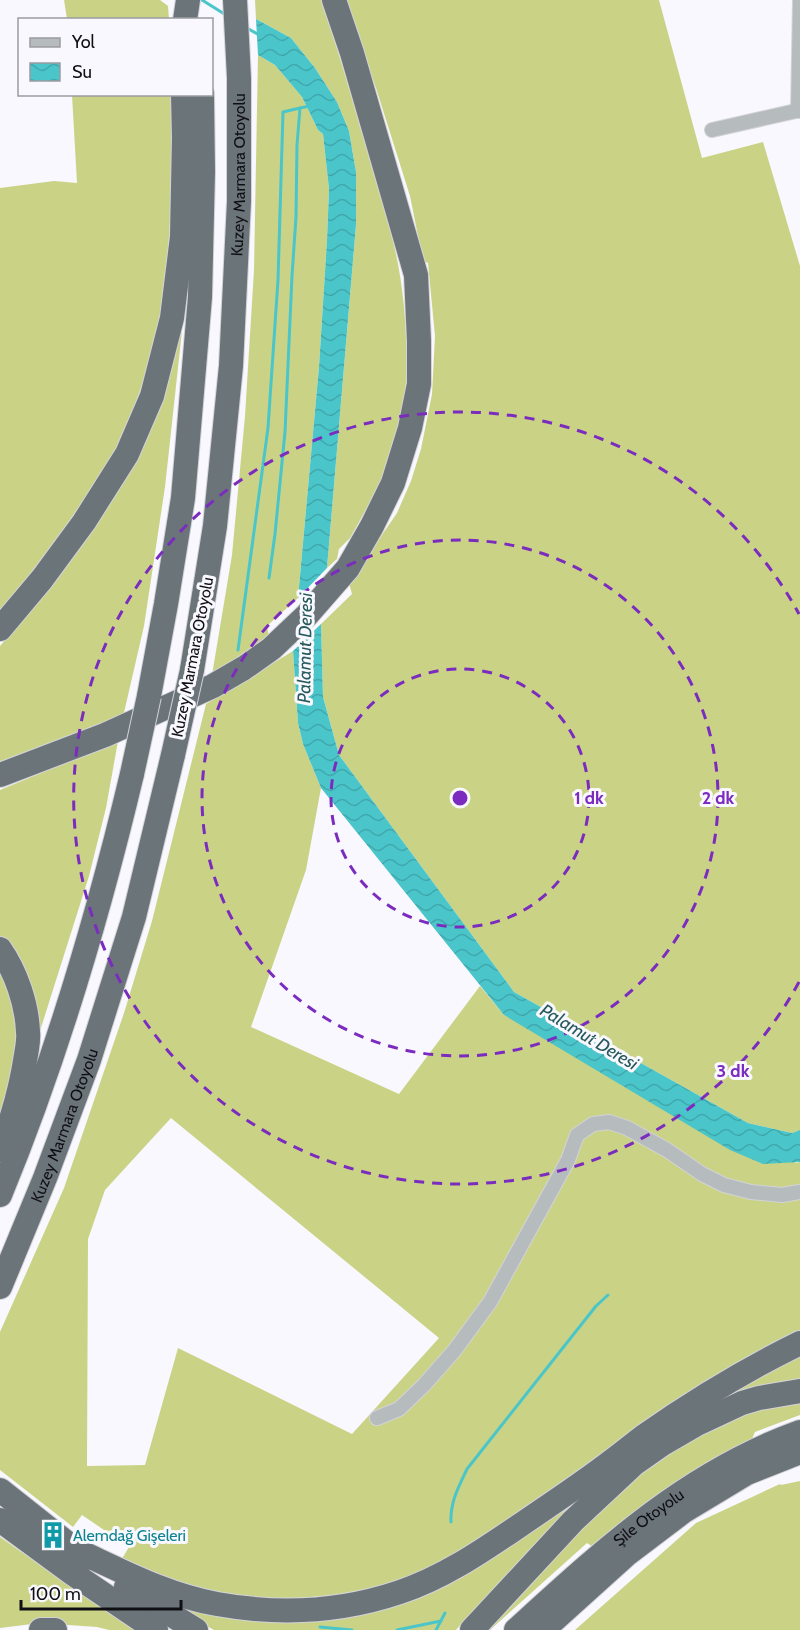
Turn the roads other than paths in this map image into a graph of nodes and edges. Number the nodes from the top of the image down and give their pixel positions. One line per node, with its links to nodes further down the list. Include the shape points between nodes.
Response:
1 (188, 0): 6 (highway)
2 (198, 0): 7 (highway)
3 (235, 0): 18 (highway, Kuzey Marmara Otoyolu, bridge, via 239,201 231,366 215,526 192,670 134,917 89,1060)
4 (334, 0): 13 (highway, via 416,275 418,384 393,483 348,568 271,649 213,686 105,735)
5 (800, 0): 10 (street)
6 (185, 18)
7 (200, 18)
8 (183, 96): 12 (highway, via 182,237 172,318 152,396 127,454 84,522)
9 (202, 96): 17 (highway, Kuzey Marmara Otoyolu, bridge, via 201,297 183,498 166,604 132,774 95,921 56,1044)
10 (799, 110): 11 (street)
11 (712, 130)
12 (0, 629)
13 (0, 775)
14 (0, 949): 15 (highway, via 18,982 28,1034 23,1076)
15 (0, 1151)
16 (800, 1192): 21 (street, via 782,1195 724,1185 627,1128 609,1122 594,1124 577,1135 568,1160 490,1302 454,1351 399,1409)
17 (0, 1196)
18 (0, 1287)
19 (800, 1343): 27 (highway, via 750,1368 642,1437 548,1507 467,1560 402,1592 323,1610 275,1611 218,1604 159,1588)
20 (800, 1391): 33 (highway, via 742,1403 695,1425 634,1464 573,1521)
21 (377, 1418)
22 (800, 1432): 34 (highway, Şile Otoyolu, via 751,1452 671,1499 595,1557)
23 (800, 1452): 28 (highway, Şile Otoyolu, via 747,1473 684,1511)
24 (800, 1468): 28 (highway, via 771,1476 717,1501)
25 (0, 1490): 27 (highway)
26 (0, 1520): 31 (highway)
27 (74, 1549): 32 (highway, via 133,1592)
28 (626, 1555): 35 (highway, Şile Otoyolu)
29 (41, 1630): 30 (highway)
30 (55, 1630)
31 (156, 1630)
32 (196, 1630)
33 (472, 1630)
34 (516, 1630)
35 (543, 1630)

